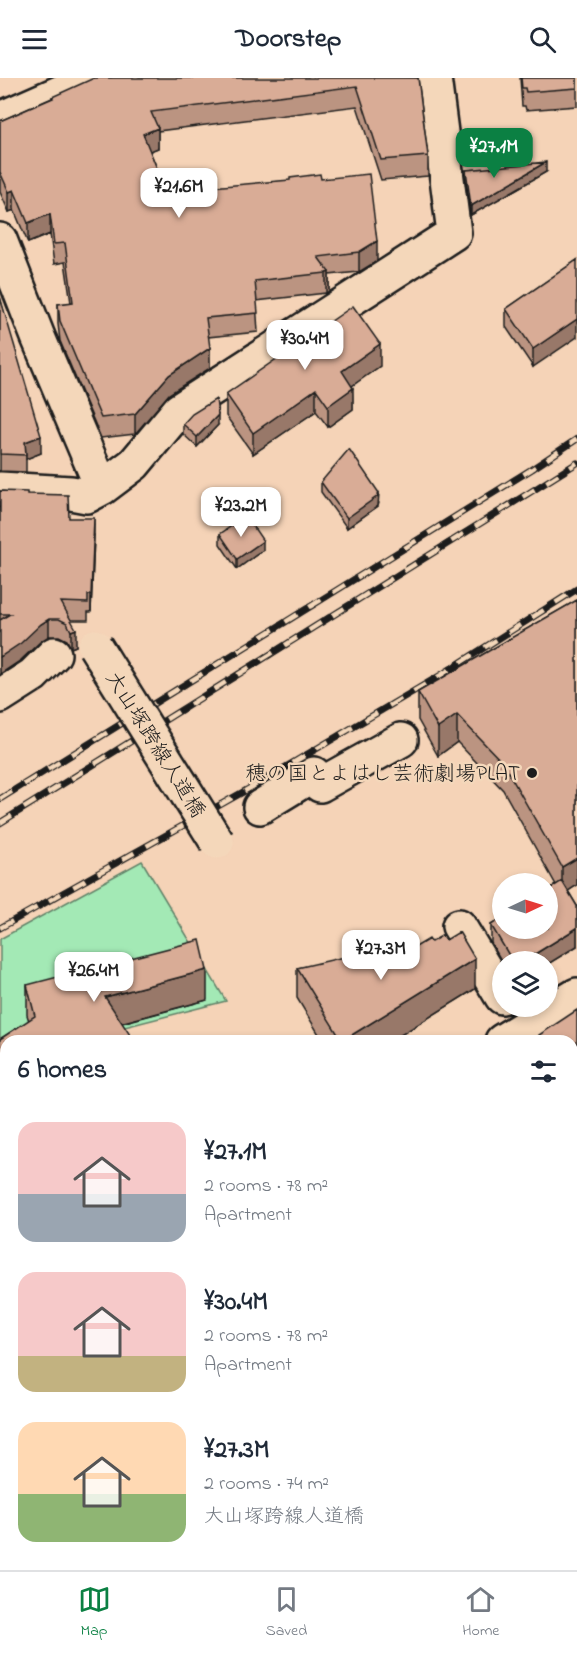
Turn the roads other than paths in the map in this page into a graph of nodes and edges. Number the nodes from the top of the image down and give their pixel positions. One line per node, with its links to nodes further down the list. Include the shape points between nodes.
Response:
1 (93, 78): 3 (street)
2 (434, 78): 5 (street, via 454,233 179,410 134,464)
3 (0, 119)
4 (0, 240): 5 (street)
5 (102, 488): 6 (street, via 87,496)
6 (0, 489)
7 (95, 646): 12 (street, 大山塚跨線人道橋, bridge)
8 (54, 654): 9 (street, via 33,675)
9 (0, 696)
10 (401, 740): 11 (street, via 320,785 314,774)
11 (260, 807)
12 (218, 842)
13 (459, 926): 14 (street)
14 (492, 980)
15 (577, 995): 16 (street)
16 (511, 1025)

